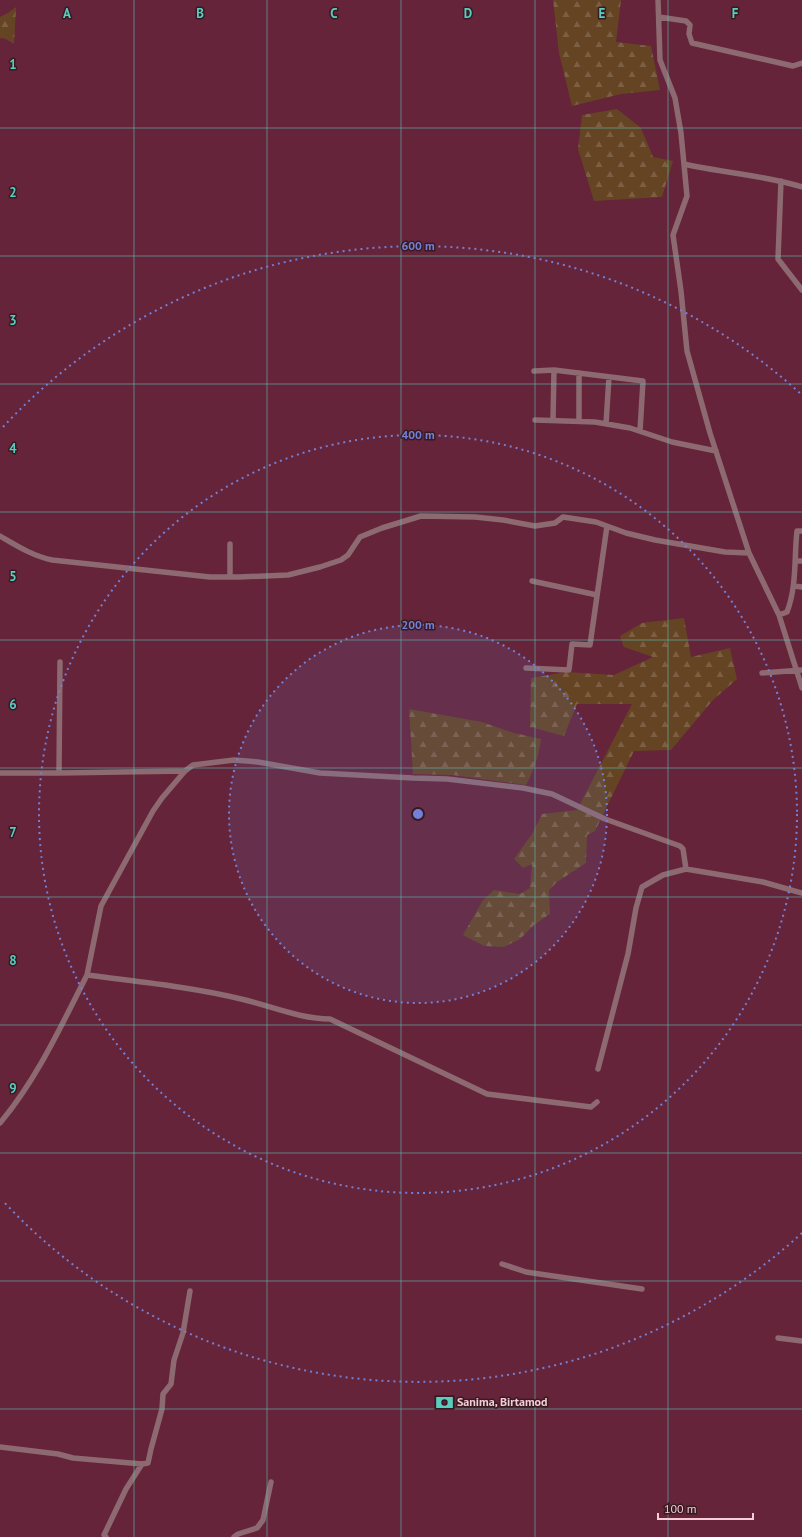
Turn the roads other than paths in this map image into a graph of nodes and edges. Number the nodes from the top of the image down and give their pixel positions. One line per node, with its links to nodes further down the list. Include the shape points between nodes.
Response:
1 (658, 0): 2 (street)
2 (659, 17): 3 (street, via 686,21 690,25 692,43 793,66); 4 (street, via 660,60 675,98)
3 (802, 63)
4 (684, 164): 5 (street); 17 (street, via 687,196 673,235 687,351)
5 (781, 181): 6 (street); 7 (street, via 778,259)
6 (802, 187)
7 (802, 290)
8 (554, 370): 9 (street); 10 (street); 13 (street)
9 (534, 371)
10 (579, 373): 11 (street); 14 (street)
11 (609, 377): 15 (street); 16 (street, via 642,381)
12 (535, 420): 13 (street)
13 (553, 420): 14 (street)
14 (578, 421): 15 (street)
15 (606, 424): 16 (street)
16 (640, 431): 17 (street, via 672,442)
17 (716, 451): 22 (street)
18 (607, 526): 22 (street, via 655,540 725,552); 25 (street, via 563,517 555,523 535,526 475,517 421,516 360,537 348,555 320,567 288,575); 29 (street)
19 (802, 531): 23 (street, via 797,531)
20 (0, 536): 25 (street, via 40,558)
21 (230, 544): 25 (street)
22 (749, 553): 30 (street)
23 (795, 561): 24 (street); 27 (street)
24 (802, 561)
25 (230, 577)
26 (532, 581): 29 (street)
27 (794, 586): 28 (street); 30 (street, via 787,612)
28 (802, 587)
29 (597, 595): 32 (street, via 590,645 572,644 569,670)
30 (779, 615): 33 (street)
31 (60, 662): 38 (street)
32 (526, 668)
33 (799, 670): 34 (street); 35 (street)
34 (762, 673)
35 (802, 688)
36 (185, 771): 38 (street); 39 (street, via 193,765 234,760 320,772 447,779 523,788 552,794 605,819 680,846); 41 (street, via 153,811 101,906)
37 (0, 772): 38 (street)
38 (59, 773)
39 (686, 869): 40 (street, via 763,882); 42 (street, via 663,874 642,887 628,954)
40 (802, 892)
41 (87, 976): 43 (street, via 195,989 315,1019 330,1019 487,1094 591,1107); 44 (street, via 26,1088)
42 (598, 1069)
43 (596, 1102)
44 (0, 1123)
45 (502, 1264): 46 (street, via 526,1272)
46 (642, 1289)
47 (190, 1291): 51 (street, via 171,1384 163,1394 148,1463)
48 (778, 1338): 49 (street)
49 (802, 1341)
50 (0, 1447): 51 (street, via 73,1458)
51 (142, 1464): 53 (street, via 126,1489 104,1535)
52 (271, 1482): 54 (street, via 263,1520 257,1528)
53 (106, 1537)
54 (234, 1537)

